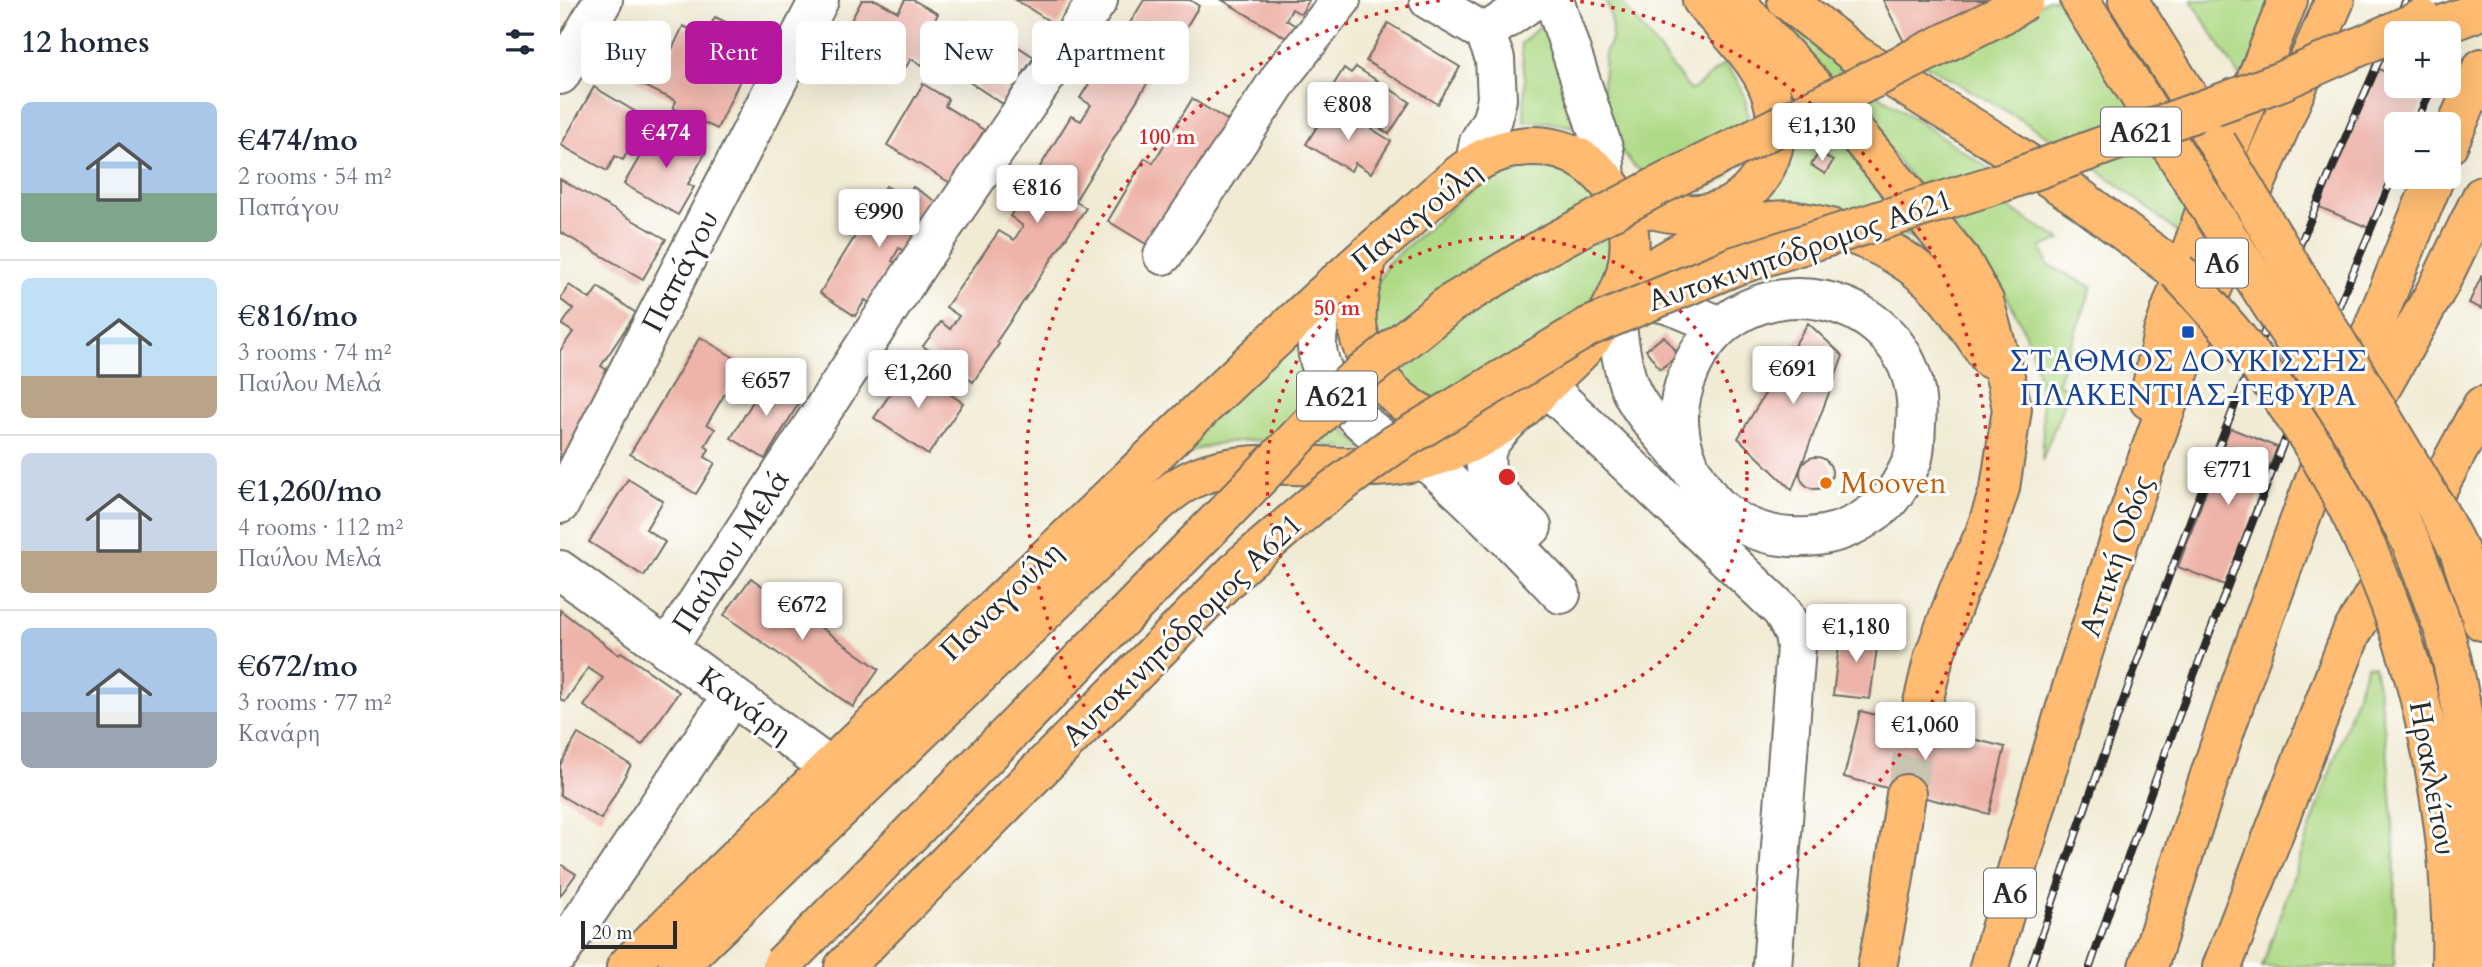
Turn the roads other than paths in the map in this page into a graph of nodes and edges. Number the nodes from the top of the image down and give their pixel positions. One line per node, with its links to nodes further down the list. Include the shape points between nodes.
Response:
1 (603, 0): 23 (street)
2 (819, 0): 42 (street, Παπάγου)
3 (1098, 0): 47 (street, Παύλου Μελά, via 920,261)
4 (1340, 0): 32 (street, via 1284,72)
5 (1429, 0): 20 (street)
6 (1534, 0): 20 (street)
7 (1554, 0): 24 (street)
8 (1578, 0): 24 (street, via 1592,45)
9 (1702, 0): 28 (main road, via 1761,70 1768,87 1776,125 1772,156 1764,173 1738,199 1709,213 1644,208)
10 (1734, 0): 36 (main road, via 1851,127 1961,260 1984,301)
11 (1787, 0): 53 (main road, Ηρακλείτου, bridge, via 1856,55 2081,199 2177,271 2210,305 2289,405 2348,506 2378,571 2413,673 2439,783)
12 (2025, 0): 54 (main road, Αυτοκινητόδρομος Α621 / Α621, bridge, via 1658,186 1545,247 1440,312 1350,383)
13 (2080, 0): 53 (main road, bridge, via 2358,441 2412,544 2454,667 2477,799 2480,916)
14 (2128, 0): 46 (main road, bridge, via 2437,509 2459,551)
15 (2288, 0): 43 (main road, via 2213,188 2163,333)
16 (2335, 0): 43 (main road, Αττική Οδός / Α6, via 2234,233)
17 (2463, 0): 25 (main road, Αυτοκινητόδρομος Α621 / Α621, bridge)
18 (2482, 10): 19 (main road, bridge)
19 (2453, 21)
20 (1485, 33): 27 (street, via 1495,59 1497,99)
21 (2384, 46): 25 (main road, bridge)
22 (2482, 68): 26 (main road)
23 (560, 75)
24 (1581, 79): 28 (street)
25 (2279, 82): 57 (main road, Αυτοκινητόδρομος Α621 / Α621, bridge, via 2003,182 1735,266 1588,327 1487,387 1392,446 1242,565)
26 (2461, 116)
27 (1475, 163): 28 (main road, Παναγούλη, via 1513,147 1552,147 1582,159); 31 (main road, Παναγούλη)
28 (1613, 189): 34 (main road, Παναγούλη, via 1626,216 1630,246)
29 (2430, 189): 44 (main road, via 2379,309)
30 (2482, 196): 44 (main road, via 2439,285)
31 (1369, 254): 33 (main road, Παναγούλη); 39 (main road, via 1359,292 1357,325 1375,370 1401,401 1423,415 1453,424)
32 (1163, 255)
33 (1333, 285): 40 (street, via 1320,317 1317,347 1324,372 1368,429); 50 (main road, Παναγούλη)
34 (1618, 297): 35 (street, via 1668,303); 36 (main road, via 1692,246 1742,227 1796,221 1849,233 1899,257 1926,277 1962,318); 37 (main road, Παναγούλη, via 1595,335); 41 (street, via 1617,338 1629,385 1652,423)
35 (1721, 326): 41 (street, via 1696,355 1682,391 1679,431); 41 (street, via 1754,306 1791,297 1830,301 1865,316 1894,342 1913,379 1913,460 1888,501 1863,520 1826,535 1784,537 1743,525 1711,500)
36 (2007, 383): 49 (main road, via 2012,409 2000,488 1934,656)
37 (1545, 385): 39 (main road, Παναγούλη); 58 (street, via 1782,611 1794,634)
38 (2482, 407): 62 (main road, via 2351,634)
39 (1513, 417): 40 (main road, Παναγούλη, via 1456,450); 40 (street, via 1495,435 1486,453 1489,477 1499,494 1570,564 1569,586)
40 (1425, 461): 56 (main road, Παναγούλη, via 1387,467 1250,466 1217,470 1186,482 1153,507)
41 (1690, 467)
42 (560, 504)
43 (2122, 532): 60 (main road, Αττική Οδός / Α6)
44 (2285, 559): 61 (main road)
45 (560, 570): 47 (street, Κανάρη)
46 (2481, 615)
47 (667, 649): 48 (street, Κανάρη)
48 (732, 696): 50 (street, Κανάρη); 52 (street)
49 (1918, 724)
50 (828, 766): 55 (main road, Παναγούλη)
51 (1906, 794): 59 (main road)
52 (560, 953)
53 (2456, 963)
54 (781, 966)
55 (626, 967)
56 (677, 967)
57 (844, 967)
58 (1772, 967)
59 (1877, 967)
60 (1989, 967)
61 (2148, 967)
62 (2222, 967)

